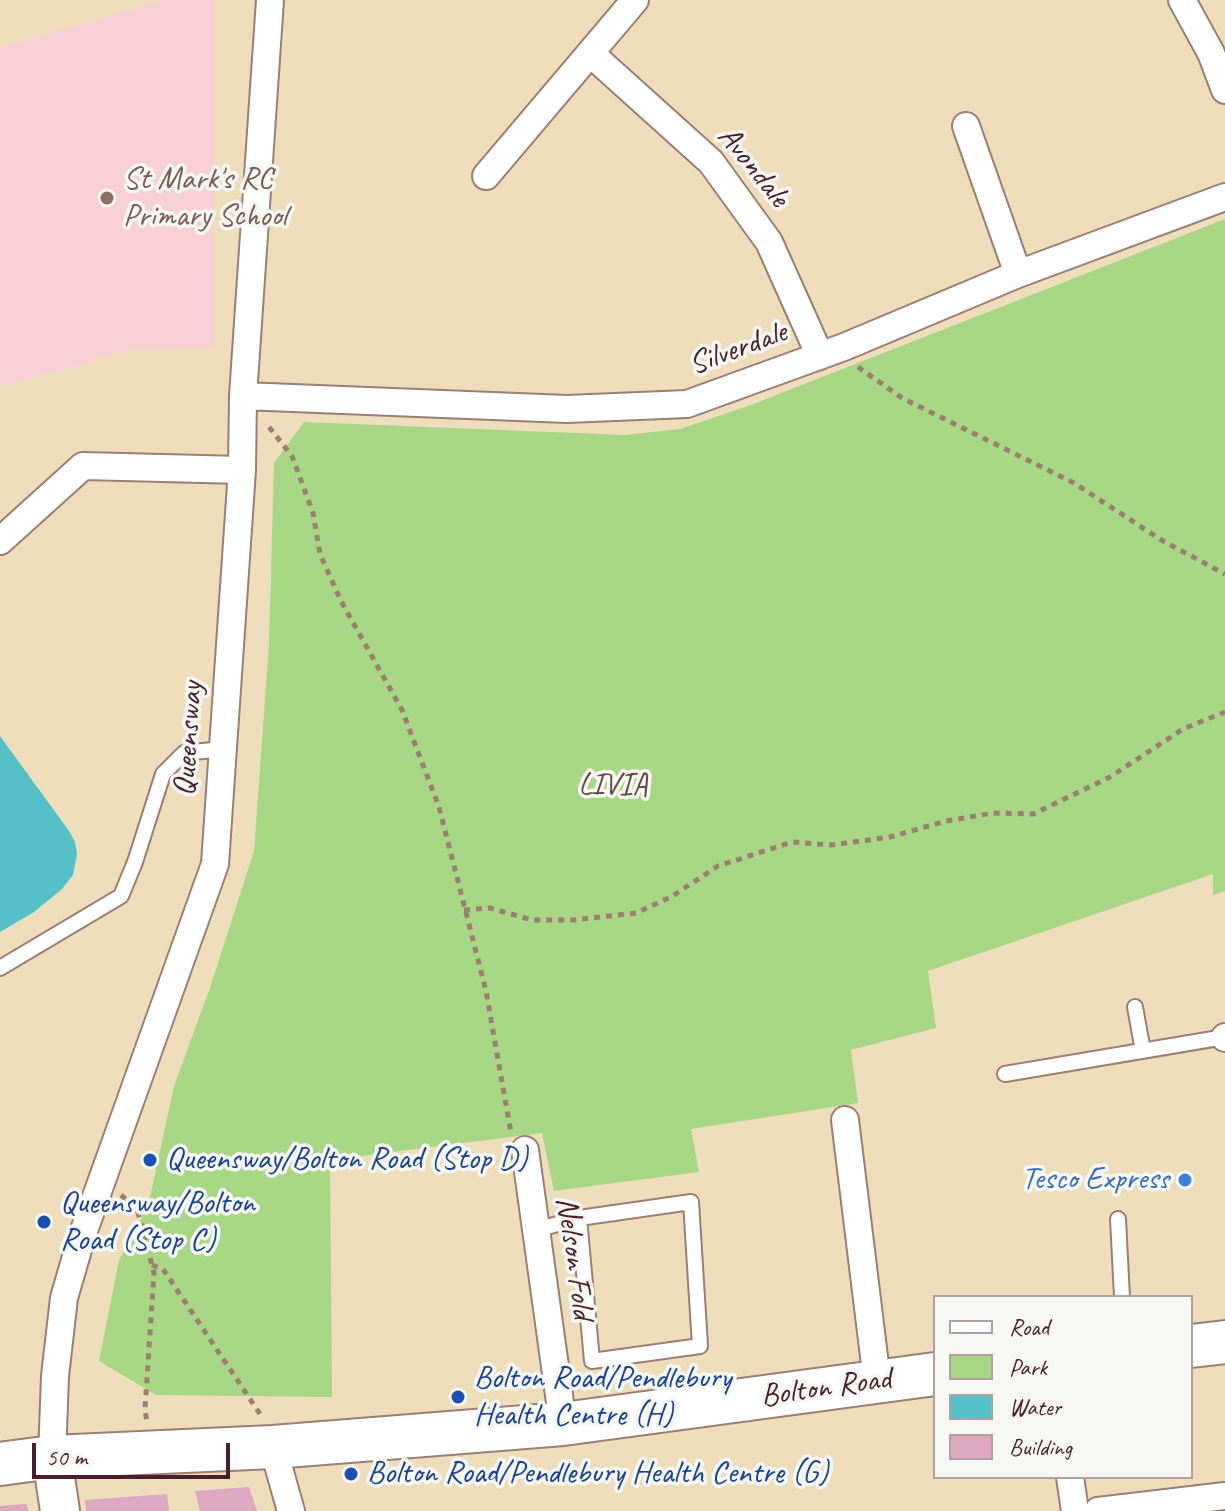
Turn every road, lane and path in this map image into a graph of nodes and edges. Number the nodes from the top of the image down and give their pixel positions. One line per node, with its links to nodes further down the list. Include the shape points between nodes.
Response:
1 (270, 0): 11 (street, Queensway)
2 (635, 0): 4 (street)
3 (1182, 0): 5 (street)
4 (590, 53): 7 (street); 10 (street, Avondale, via 711,162 769,242)
5 (1225, 90)
6 (966, 126): 9 (street)
7 (486, 176)
8 (1225, 197): 9 (street, Silverdale)
9 (1018, 274): 10 (street, Silverdale)
10 (832, 351): 11 (street, Silverdale, via 687,404 567,409); 14 (path, via 902,398 1074,483)
11 (243, 396): 12 (street, Queensway); 17 (path, via 292,456 313,513 320,554 402,710 439,807)
12 (242, 470): 13 (street, via 83,466); 16 (street, Queensway)
13 (0, 541)
14 (1225, 574)
15 (1225, 712): 17 (path, via 1183,729 1110,777 1033,814 993,813 831,845 792,842 718,866 636,913 532,920 490,908)
16 (222, 749): 18 (lane, via 184,753 163,774 121,896); 25 (street, Queensway, via 215,864)
17 (464, 910): 24 (path, via 486,991 514,1150)
18 (0, 968)
19 (1135, 1007): 21 (lane)
20 (1225, 1038): 21 (lane)
21 (1143, 1051): 22 (lane)
22 (1005, 1074)
23 (845, 1120): 34 (street)
24 (525, 1150): 28 (street, Nelson Fold)
25 (102, 1178): 29 (path, via 137,1209); 38 (street, Queensway, via 64,1298)
26 (579, 1218): 26 (lane, via 691,1202 700,1346 592,1361); 28 (lane)
27 (1118, 1219): 30 (lane)
28 (536, 1230): 35 (street, Nelson Fold)
29 (152, 1264): 36 (path, via 163,1269 257,1406); 37 (path, via 145,1409)
30 (1122, 1295)
31 (1225, 1342): 32 (main road)
32 (1193, 1346)
33 (933, 1374): 34 (main road, Bolton Road)
34 (877, 1381): 35 (main road, Bolton Road)
35 (563, 1424): 36 (main road, Bolton Road)
36 (273, 1447): 37 (main road, Bolton Road); 43 (street)
37 (150, 1451): 38 (main road, Bolton Road)
38 (52, 1457): 39 (main road, Bolton Road); 42 (main road)
39 (0, 1464)
40 (1070, 1479): 44 (street)
41 (1225, 1496): 45 (street)
42 (60, 1511)
43 (291, 1511)
44 (1075, 1511)
45 (1098, 1511)

